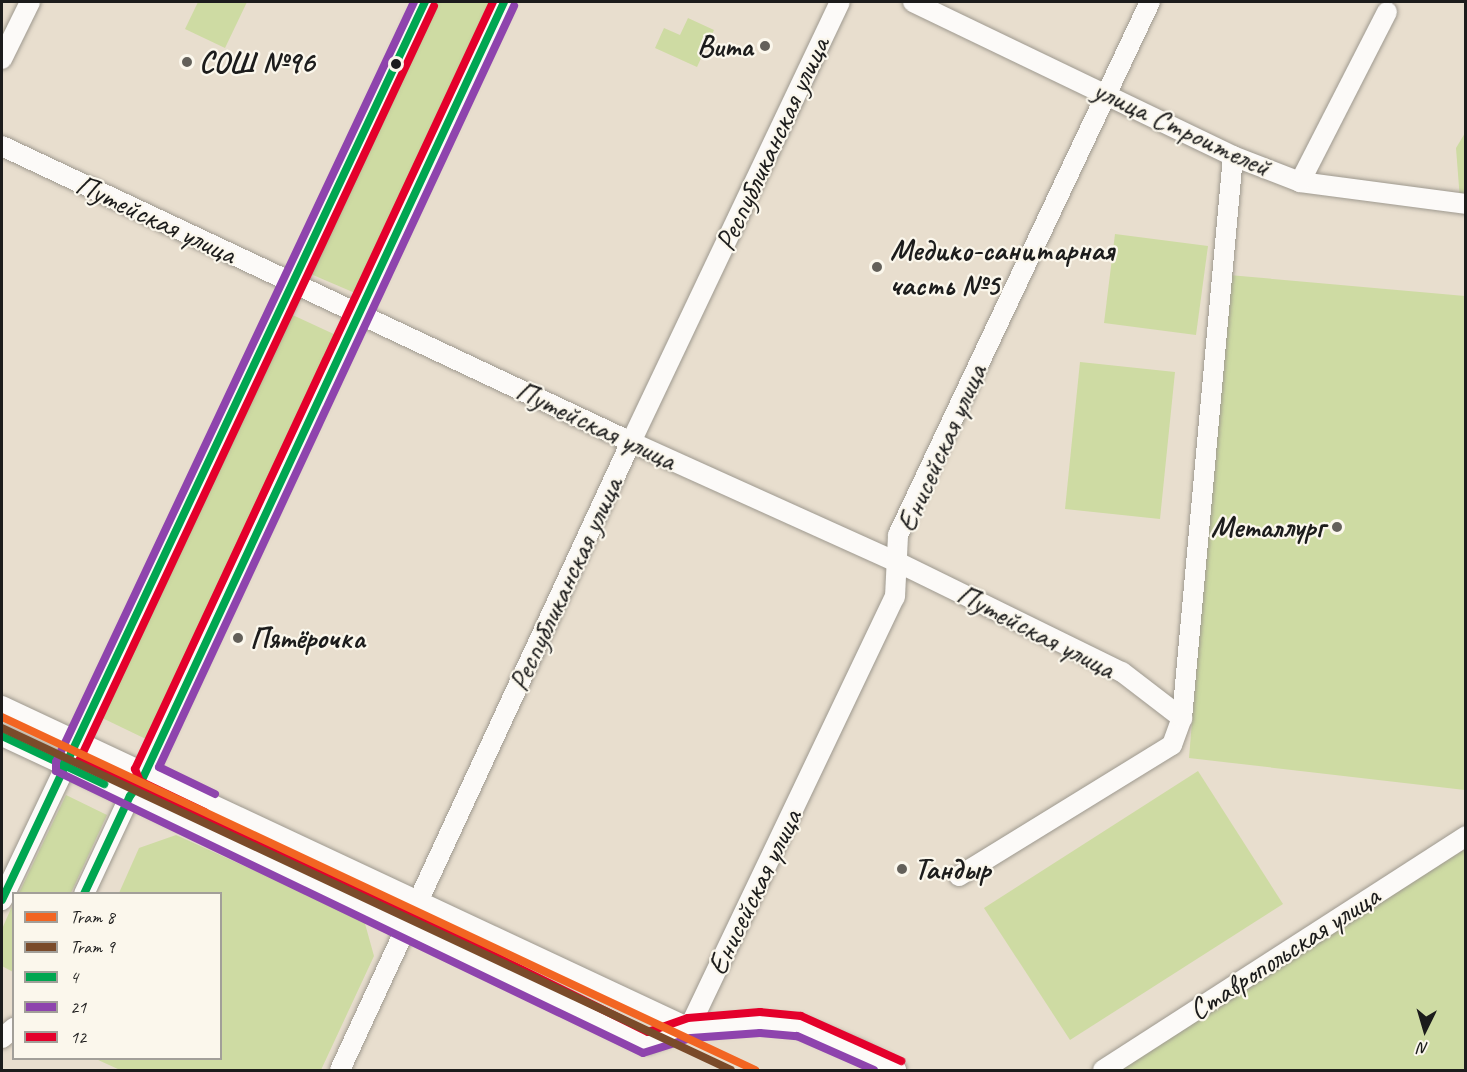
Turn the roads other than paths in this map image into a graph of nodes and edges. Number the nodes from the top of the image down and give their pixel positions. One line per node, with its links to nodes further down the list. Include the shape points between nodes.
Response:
1 (30, 2): 8 (street)
2 (425, 2): 14 (street)
3 (504, 2): 15 (street)
4 (840, 2): 16 (street, Республиканская улица)
5 (913, 2): 9 (street, улица Строителей)
6 (1150, 2): 9 (street, Енисейская улица)
7 (1387, 12): 12 (street)
8 (2, 59)
9 (1106, 92): 11 (street, улица Строителей); 17 (street, Енисейская улица, via 898,535)
10 (2, 146): 14 (street, Путейская улица)
11 (1233, 156): 12 (street, улица Строителей); 19 (street)
12 (1300, 182): 13 (street, улица Строителей)
13 (1466, 204)
14 (294, 286): 15 (street, Путейская улица); 21 (street)
15 (358, 315): 16 (street, Путейская улица); 23 (street)
16 (631, 442): 17 (street, Путейская улица); 29 (street, Республиканская улица)
17 (897, 562): 19 (street, Путейская улица, via 1122,672); 31 (street, Енисейская улица, via 895,597)
18 (2, 705): 21 (street)
19 (1182, 718): 26 (street, via 1172,745)
20 (2, 736): 22 (street)
21 (77, 741): 22 (street); 23 (street)
22 (65, 766): 24 (street); 28 (street)
23 (145, 772): 24 (street); 29 (street)
24 (130, 796): 27 (street); 30 (street)
25 (1466, 836): 34 (street, Ставропольская улица)
26 (959, 876)
27 (85, 892)
28 (2, 900)
29 (419, 900): 30 (street, Республиканская улица); 31 (street)
30 (408, 925): 31 (street, via 647,1043); 32 (street, Республиканская улица)
31 (689, 1028): 33 (street, via 760,1022 800,1026)
32 (340, 1071)
33 (896, 1071)
34 (1103, 1071)

